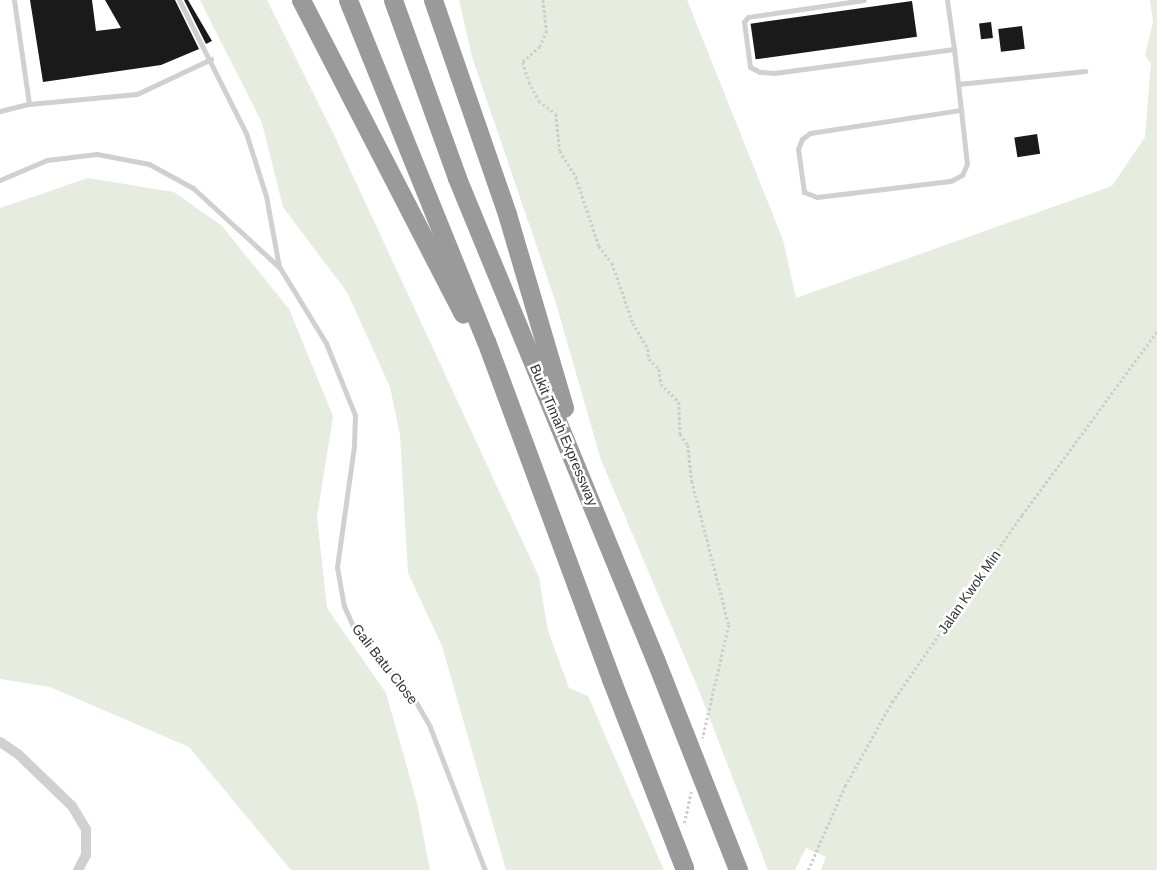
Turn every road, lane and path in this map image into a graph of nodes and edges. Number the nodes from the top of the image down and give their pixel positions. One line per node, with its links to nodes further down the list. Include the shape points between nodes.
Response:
1 (14, 0): 14 (lane)
2 (179, 0): 11 (lane)
3 (301, 0): 20 (highway, via 468,323)
4 (348, 0): 20 (highway)
5 (393, 0): 21 (highway, Bukit Timah Expressway, via 457,178)
6 (432, 0): 21 (highway, via 507,214)
7 (543, 0): 23 (path, via 548,31 540,47 523,62 539,101 556,114 560,151 576,176 599,246 612,263 633,323 658,369 662,384 679,402 680,434 688,445 692,481 729,625)
8 (864, 0): 10 (lane, via 748,17 744,22 750,67 760,72 774,72)
9 (947, 0): 10 (lane)
10 (954, 49): 13 (lane)
11 (211, 59): 14 (lane, via 137,94); 18 (lane, via 252,149 266,196)
12 (1085, 71): 13 (lane)
13 (958, 84): 15 (lane)
14 (28, 104): 16 (lane)
15 (961, 110): 15 (lane, via 967,164 962,175 817,197 804,192 798,149 802,139 810,133)
16 (0, 111)
17 (0, 180): 18 (lane, via 48,160 97,154 149,164 193,188)
18 (280, 268): 27 (lane, Gali Batu Close, via 326,343 347,389 355,416 354,446 336,567 344,606 356,633 413,697 430,727)
19 (1157, 330): 30 (path, Jalan Kwok Min, via 892,702 845,786)
20 (486, 341): 28 (highway, bridge, via 610,679)
21 (592, 500): 29 (highway, Bukit Timah Expressway, bridge)
22 (0, 742): 26 (street, via 19,754 72,806 86,829 86,855)
23 (701, 745)
24 (693, 784): 25 (path)
25 (682, 832)
26 (78, 870)
27 (485, 870)
28 (685, 870)
29 (738, 870)
30 (808, 870)

